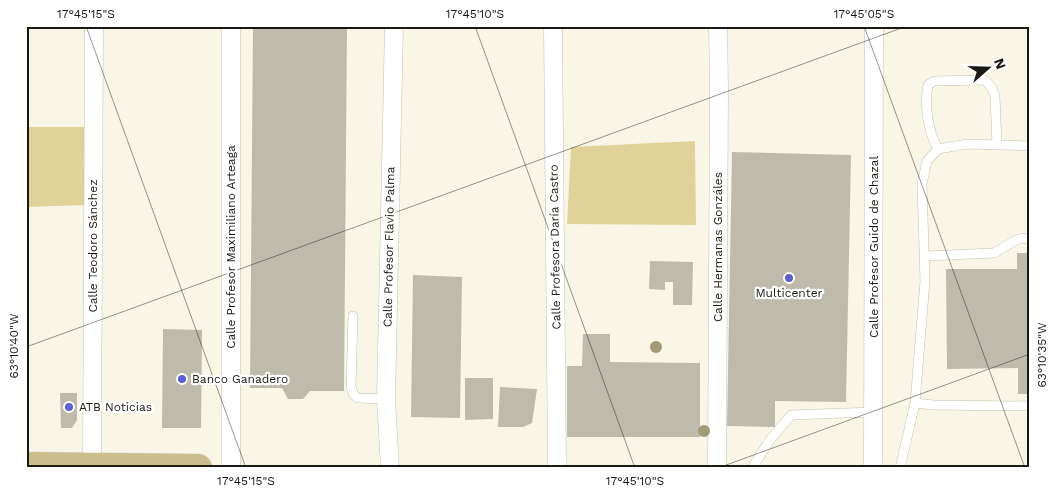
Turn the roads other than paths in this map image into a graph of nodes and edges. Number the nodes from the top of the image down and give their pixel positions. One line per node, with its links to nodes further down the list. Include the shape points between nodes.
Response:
1 (94, 26): 18 (street, Calle Teodoro Sánchez)
2 (231, 26): 21 (street, Calle Profesor Maximiliano Arteaga)
3 (394, 26): 13 (street, Calle Profesor Flavio Palma)
4 (553, 26): 23 (street, Calle Profesora Daría Castro)
5 (718, 26): 24 (street, Calle Hermanas Gonzáles)
6 (874, 26): 16 (street, Calle Profesor Guido de Chazal)
7 (997, 145): 8 (lane); 9 (lane, via 967,144); 9 (lane, via 996,96 985,80 934,81 928,85 927,92 930,132)
8 (1030, 146)
9 (938, 149): 11 (lane, via 927,162 922,184)
10 (1030, 238): 11 (lane, via 1018,238 994,253)
11 (924, 256): 14 (lane)
12 (353, 316): 13 (lane, via 351,386 354,394 358,398)
13 (386, 399): 22 (street, Calle Profesor Flavio Palma)
14 (915, 403): 15 (lane); 27 (lane)
15 (1030, 406)
16 (874, 412): 25 (lane, via 791,415); 26 (street, Calle Profesor Guido de Chazal)
17 (26, 466): 18 (main road)
18 (92, 466): 19 (main road)
19 (176, 468): 20 (main road)
20 (198, 468)
21 (231, 468)
22 (390, 468)
23 (557, 468)
24 (717, 468)
25 (752, 468)
26 (873, 468)
27 (900, 468)

